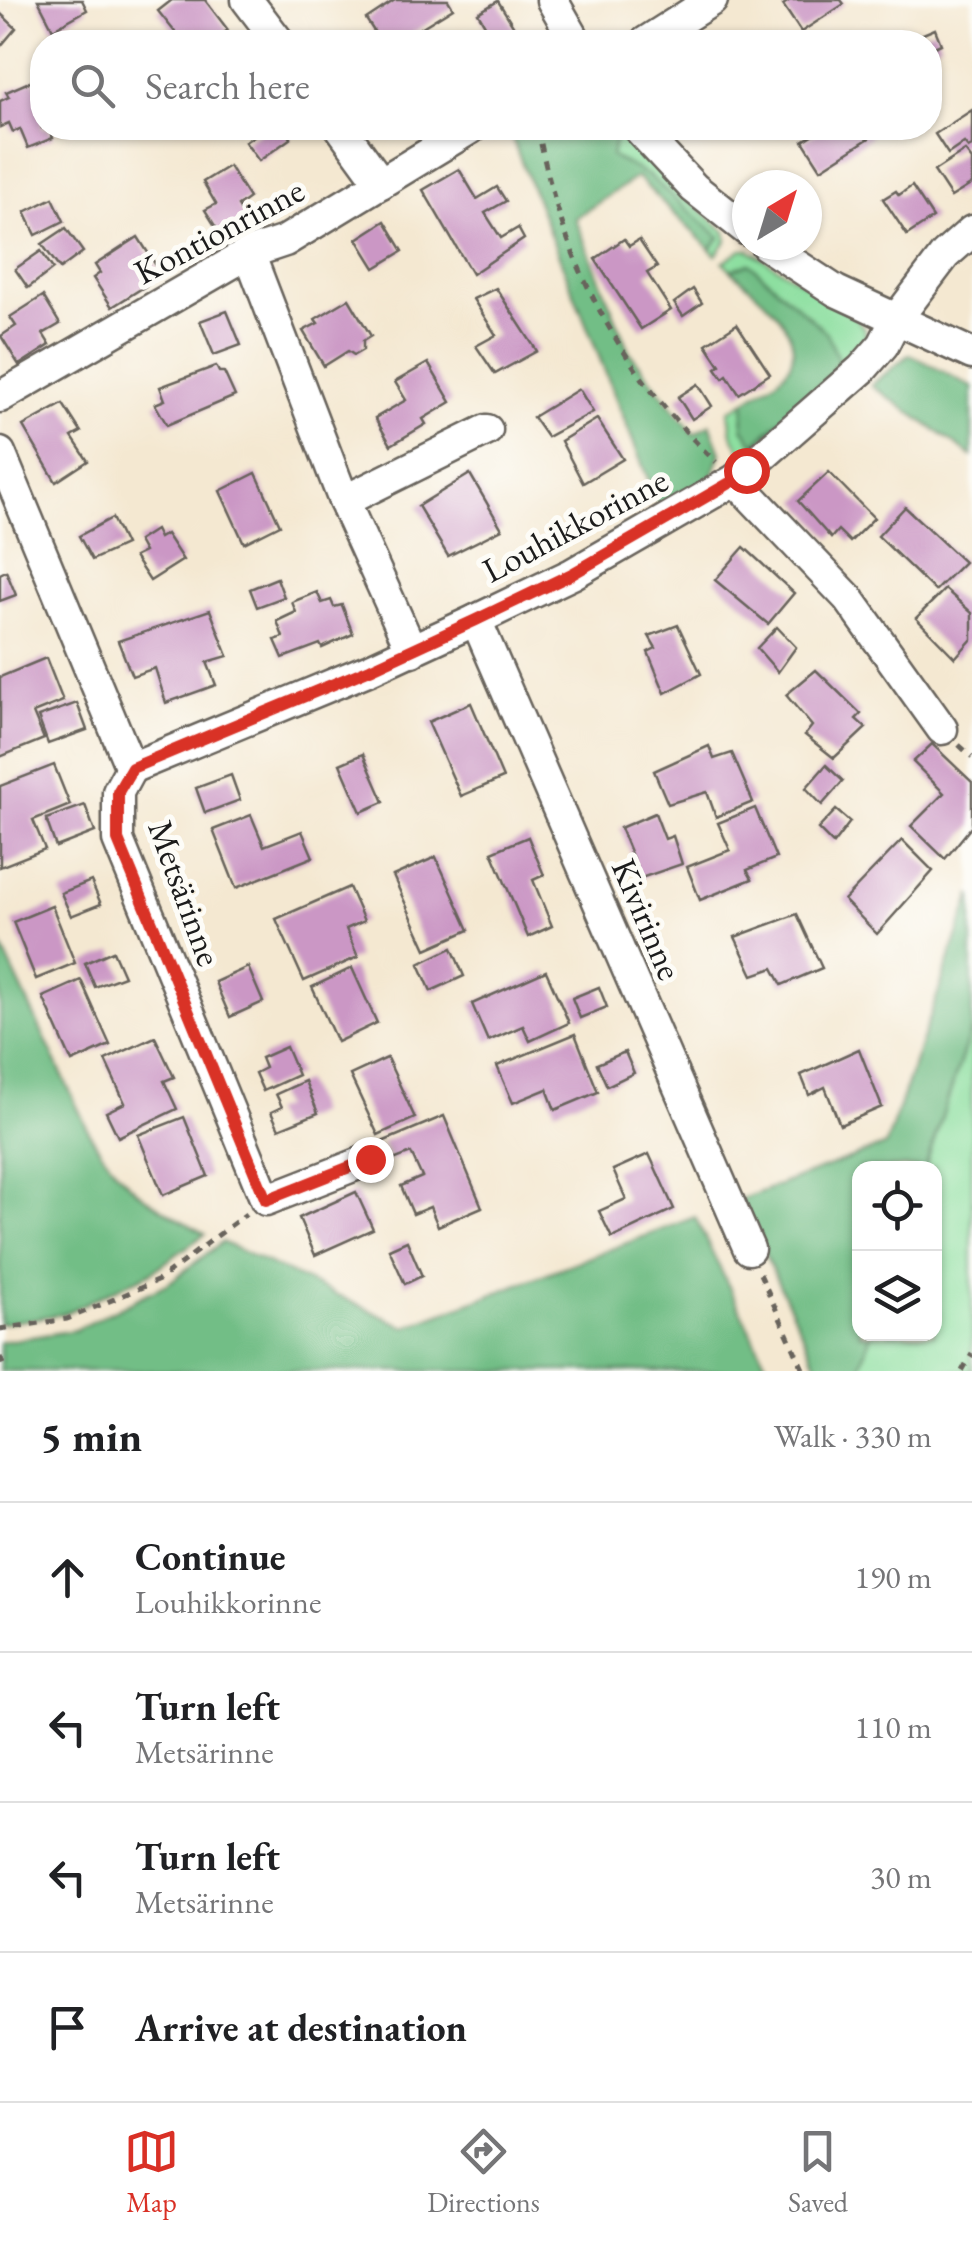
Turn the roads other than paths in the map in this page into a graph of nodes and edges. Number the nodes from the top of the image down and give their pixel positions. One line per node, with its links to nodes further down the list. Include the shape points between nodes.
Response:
1 (247, 0): 4 (street)
2 (552, 0): 5 (street)
3 (712, 0): 6 (street)
4 (269, 30)
5 (569, 30)
6 (665, 30)
7 (350, 140): 10 (street)
8 (451, 140): 10 (street, Kontionrinne)
9 (649, 140): 11 (street)
10 (381, 183): 13 (street, Kontionrinne, via 285,242)
11 (732, 218)
12 (972, 231): 15 (street, Louhikkorinne)
13 (249, 253): 17 (street, Kontionrinne); 21 (street)
14 (789, 260): 15 (street)
15 (895, 321): 16 (street); 20 (street, Louhikkorinne, via 862,368)
16 (972, 354)
17 (0, 397)
18 (486, 430): 21 (street)
19 (0, 453): 25 (street)
20 (735, 480): 22 (street, Louhikkorinne, via 572,574); 24 (street, via 849,599)
21 (344, 502): 23 (street)
22 (476, 620): 23 (street, Louhikkorinne); 27 (street, Kivirinne)
23 (412, 650): 25 (street, Louhikkorinne)
24 (942, 729)
25 (132, 768): 26 (street, Metsärinne, via 118,792 118,840 266,1200)
26 (370, 1159)
27 (748, 1249)

